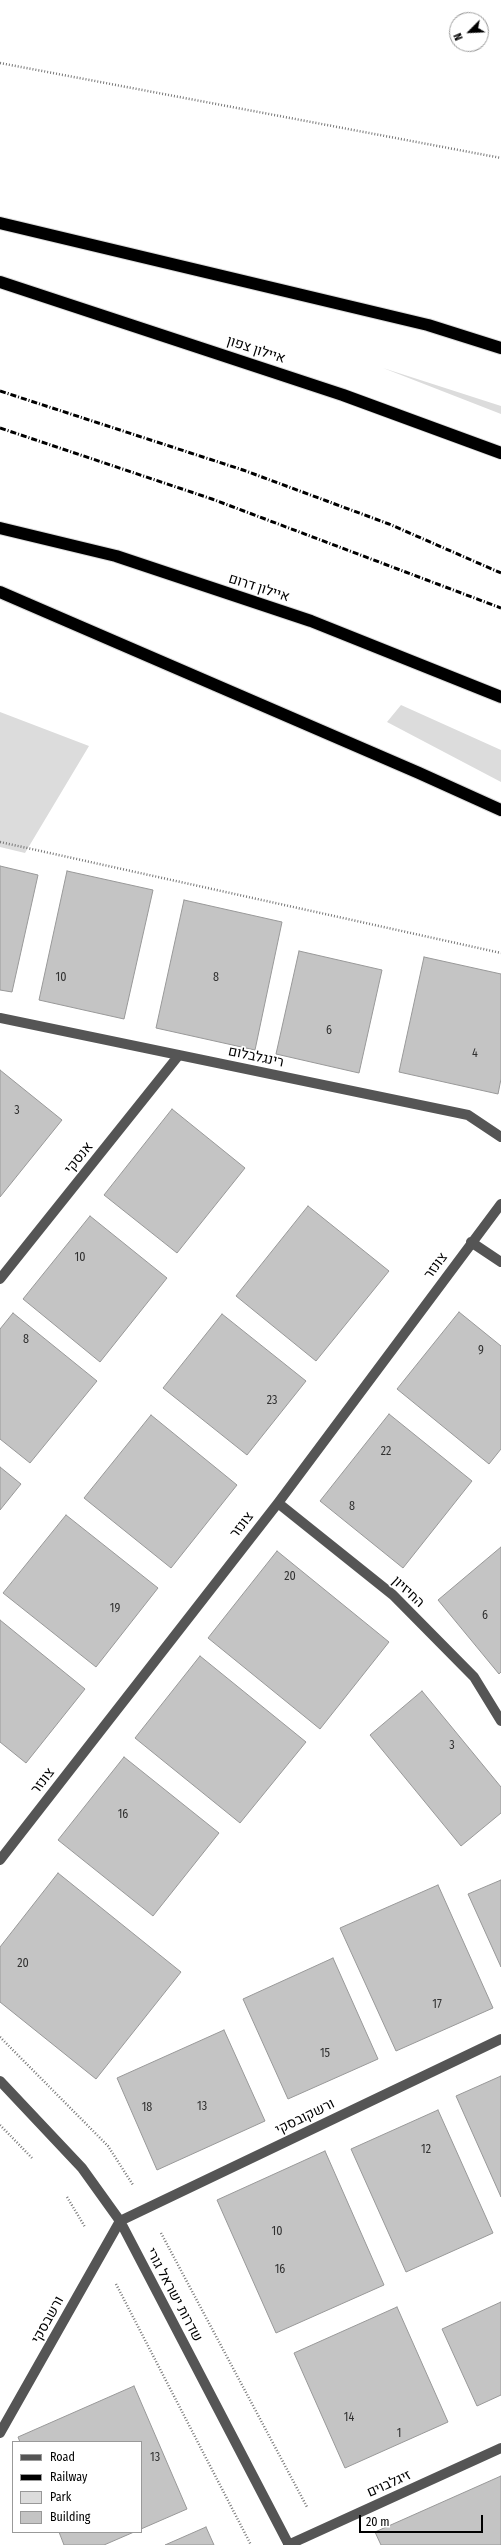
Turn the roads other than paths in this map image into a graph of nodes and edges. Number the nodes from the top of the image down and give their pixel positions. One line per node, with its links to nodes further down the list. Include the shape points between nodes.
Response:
1 (0, 223): 3 (highway, via 428,325)
2 (0, 282): 4 (highway, איילון צפון, via 343,394)
3 (501, 348)
4 (501, 453)
5 (0, 528): 7 (highway, איילון דרום, via 116,556 311,621)
6 (0, 592): 8 (highway, via 341,738)
7 (501, 697)
8 (501, 810)
9 (0, 1018): 10 (street, רינגלבלום)
10 (179, 1055): 11 (street, רינגלבלום, via 468,1115); 15 (street, אנסקי)
11 (501, 1137)
12 (501, 1204): 13 (street, צונזר)
13 (471, 1242): 14 (street); 16 (street, צונזר)
14 (501, 1262)
15 (0, 1279)
16 (278, 1503): 17 (street, החיזיון, via 393,1595 474,1677); 18 (street, צונזר)
17 (501, 1720)
18 (0, 1860)
19 (501, 2039): 21 (street, ורשקובסקי)
20 (0, 2082): 21 (street, שדרות ישראל גורי, via 82,2168)
21 (120, 2221): 22 (street, ורשבסקי); 24 (street, שדרות ישראל גורי)
22 (0, 2434)
23 (501, 2448): 24 (street, זיגלבוים)
24 (288, 2545)

